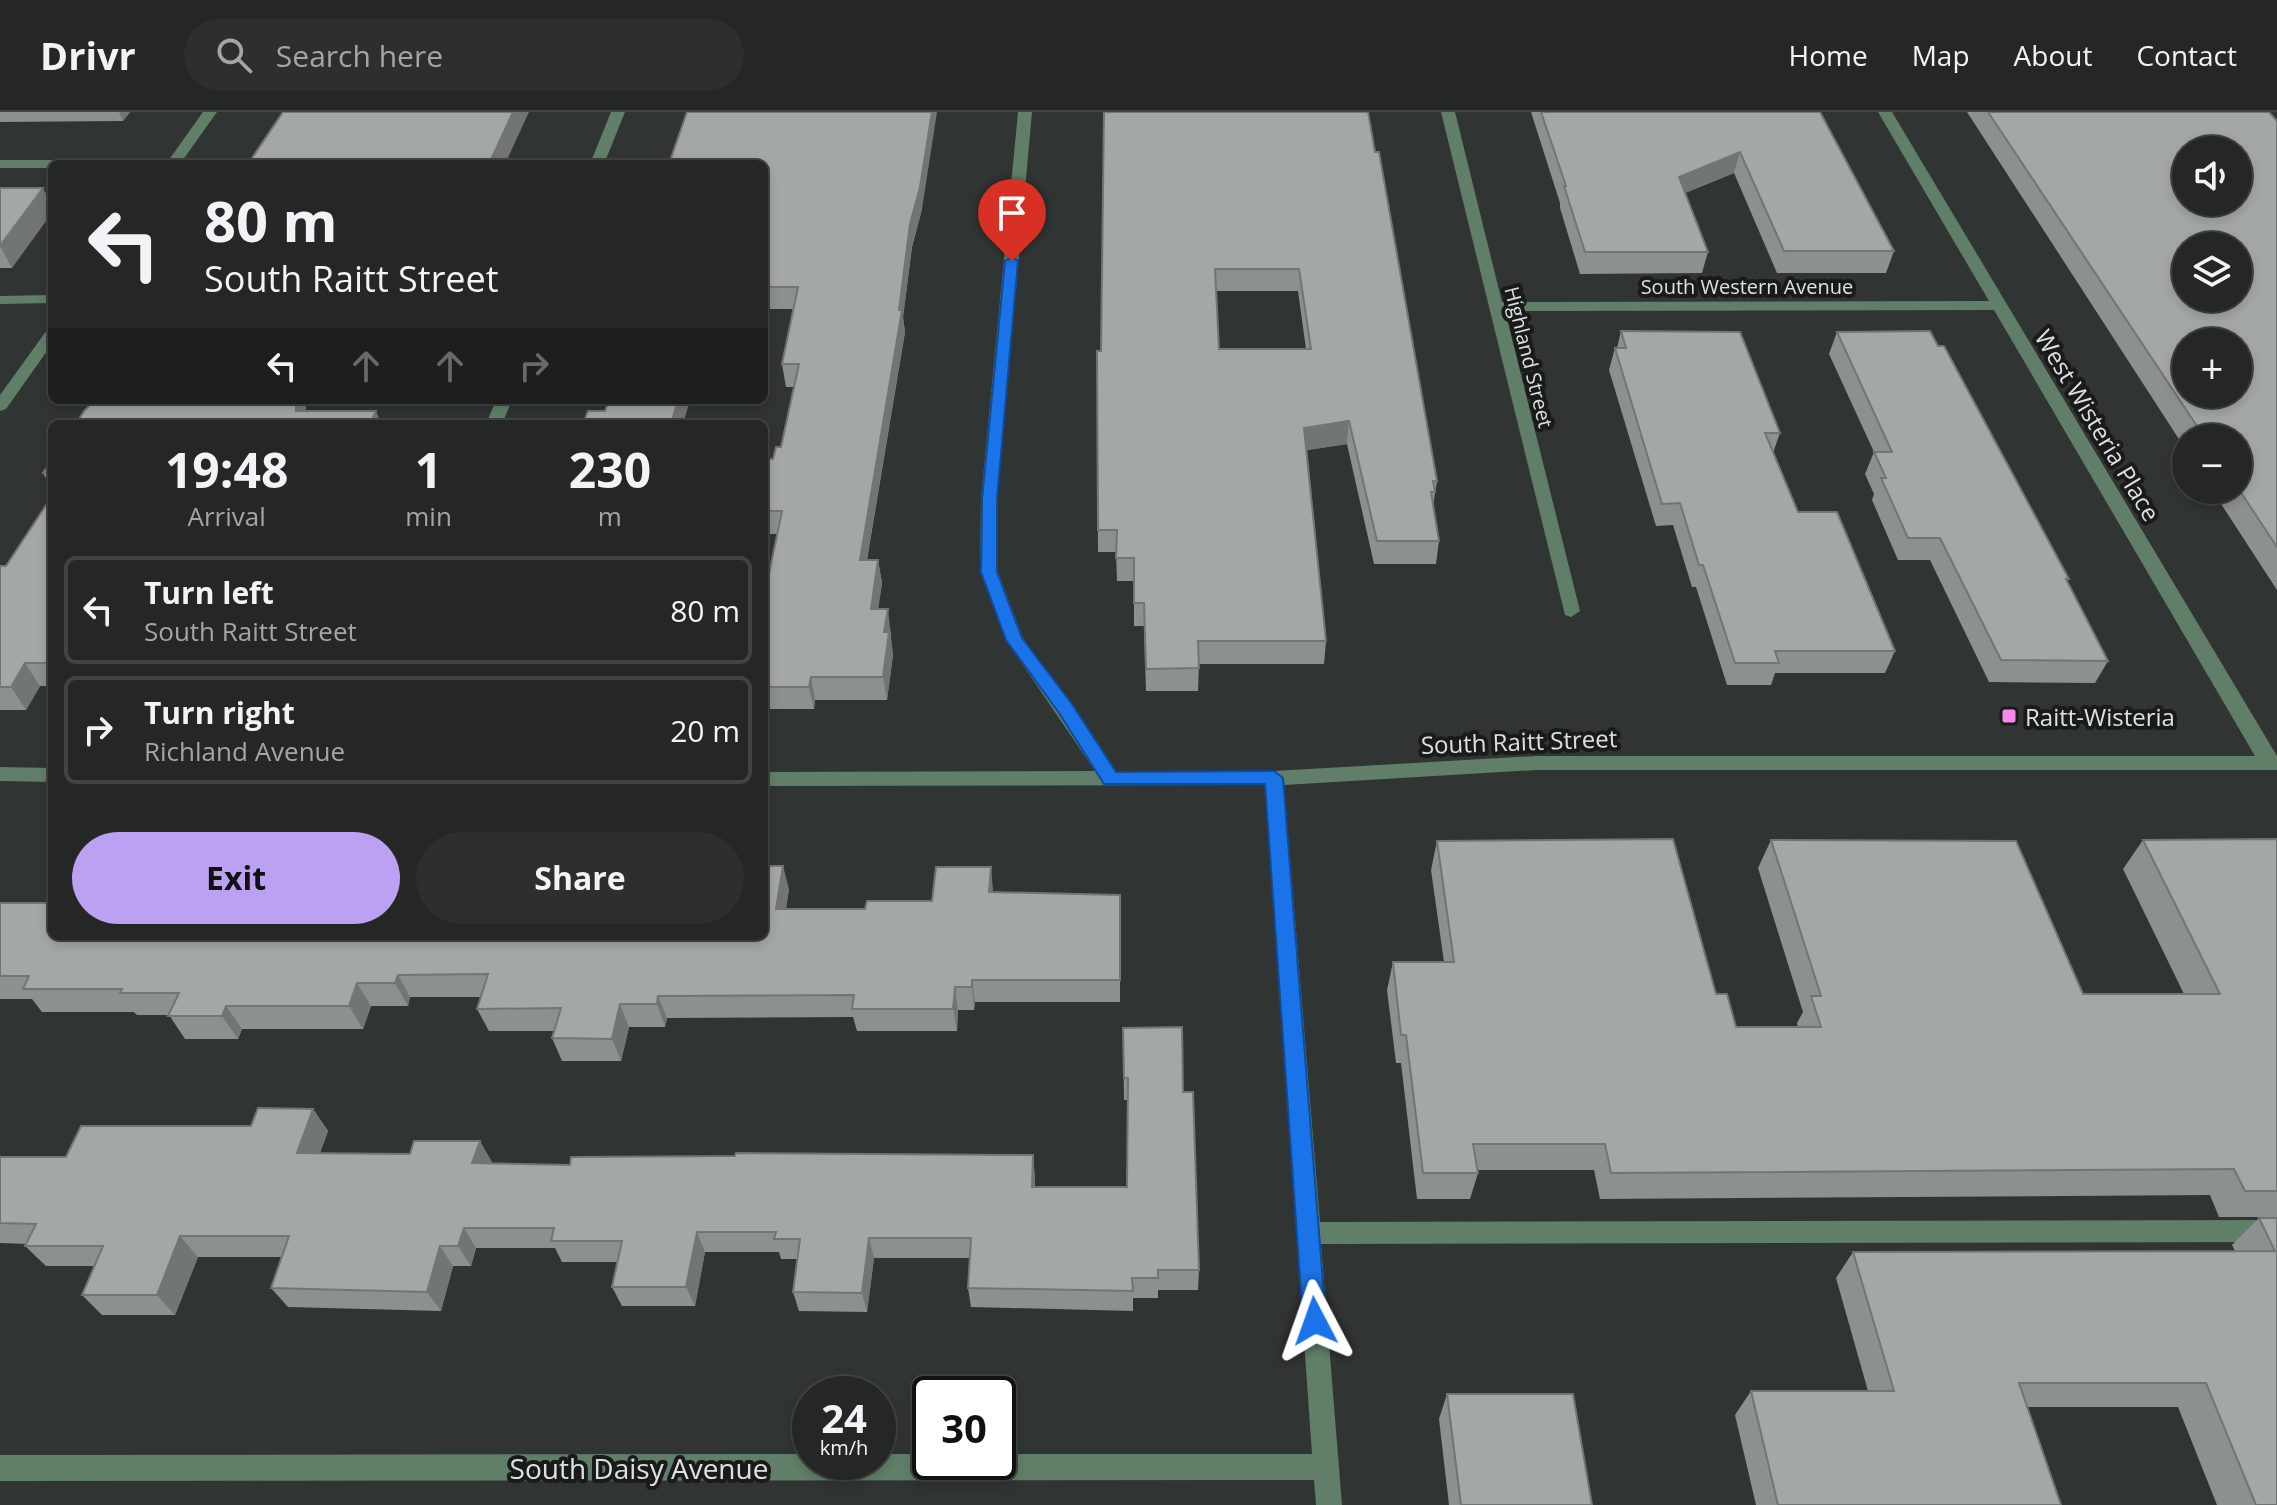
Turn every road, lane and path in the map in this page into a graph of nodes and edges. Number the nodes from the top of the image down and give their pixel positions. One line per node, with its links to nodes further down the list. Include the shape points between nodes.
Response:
1 (210, 112): 6 (street)
2 (618, 112): 7 (street)
3 (1025, 112): 22 (street, via 989,499 989,572 1015,640)
4 (1448, 112): 13 (street, Highland Street)
5 (1885, 112): 12 (street, West Wisteria Place)
6 (176, 160)
7 (599, 160)
8 (0, 164): 9 (street)
9 (48, 164)
10 (48, 299): 11 (street)
11 (0, 300)
12 (1999, 305): 13 (street, South Western Avenue); 17 (street, West Wisteria Place)
13 (1496, 307): 16 (street, Highland Street)
14 (48, 339): 15 (street)
15 (0, 406)
16 (1571, 611)
17 (2273, 763): 20 (street, South Raitt Street, via 1536,763)
18 (0, 774): 19 (street)
19 (48, 775)
20 (1274, 778): 22 (street, South Raitt Street); 24 (street)
21 (768, 779): 22 (street, South Raitt Street)
22 (1111, 779)
23 (2277, 1231): 24 (street)
24 (1308, 1233): 25 (street)
25 (1326, 1467): 26 (street, South Daisy Avenue); 27 (street)
26 (0, 1468)
27 (1329, 1505)

